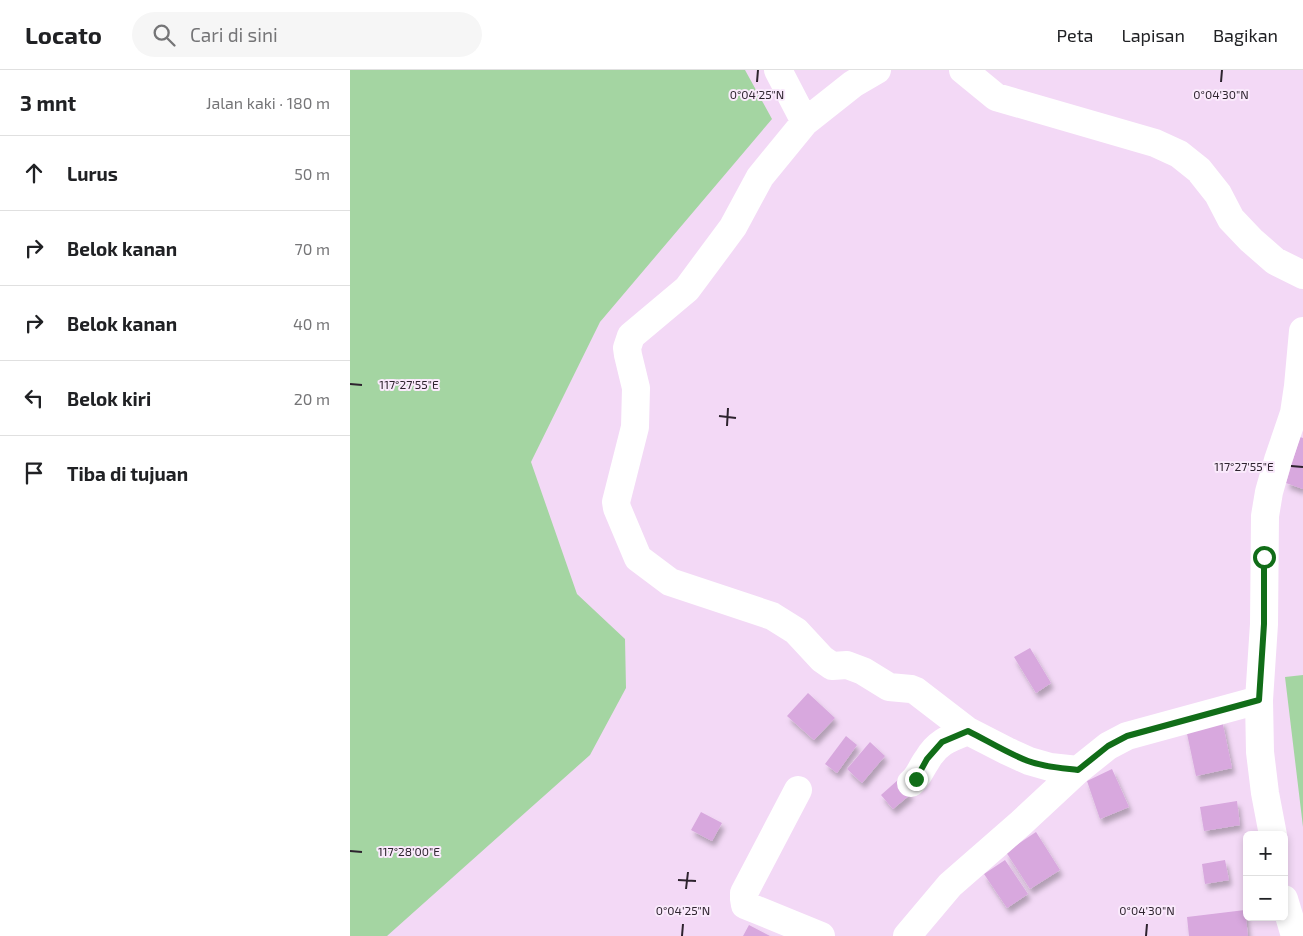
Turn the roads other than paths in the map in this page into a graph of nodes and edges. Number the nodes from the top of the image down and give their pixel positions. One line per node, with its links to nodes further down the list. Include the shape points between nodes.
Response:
1 (778, 70): 4 (street)
2 (877, 70): 4 (street, via 853,84)
3 (963, 70): 5 (street, via 996,97 1155,143 1178,154 1199,170 1218,194 1231,219 1250,240 1275,261)
4 (805, 122): 8 (street, via 760,177 733,227 688,289 631,336 627,348 636,388 635,427 617,508 638,558 670,582 772,616 796,632 832,666 847,664 889,687 911,689)
5 (1303, 274)
6 (1303, 331): 7 (street, via 1294,413 1278,460 1265,516 1264,624)
7 (1259, 700): 9 (street, via 1127,736 1108,746); 12 (street, via 1260,752)
8 (968, 731): 9 (street, via 1029,761); 10 (street, via 942,742)
9 (1078, 770): 15 (street, via 950,885)
10 (912, 783)
11 (798, 790): 14 (street, via 744,893 744,899 746,905)
12 (1272, 831)
13 (1288, 912): 16 (street)
14 (821, 936)
15 (907, 936)
16 (1295, 936)

